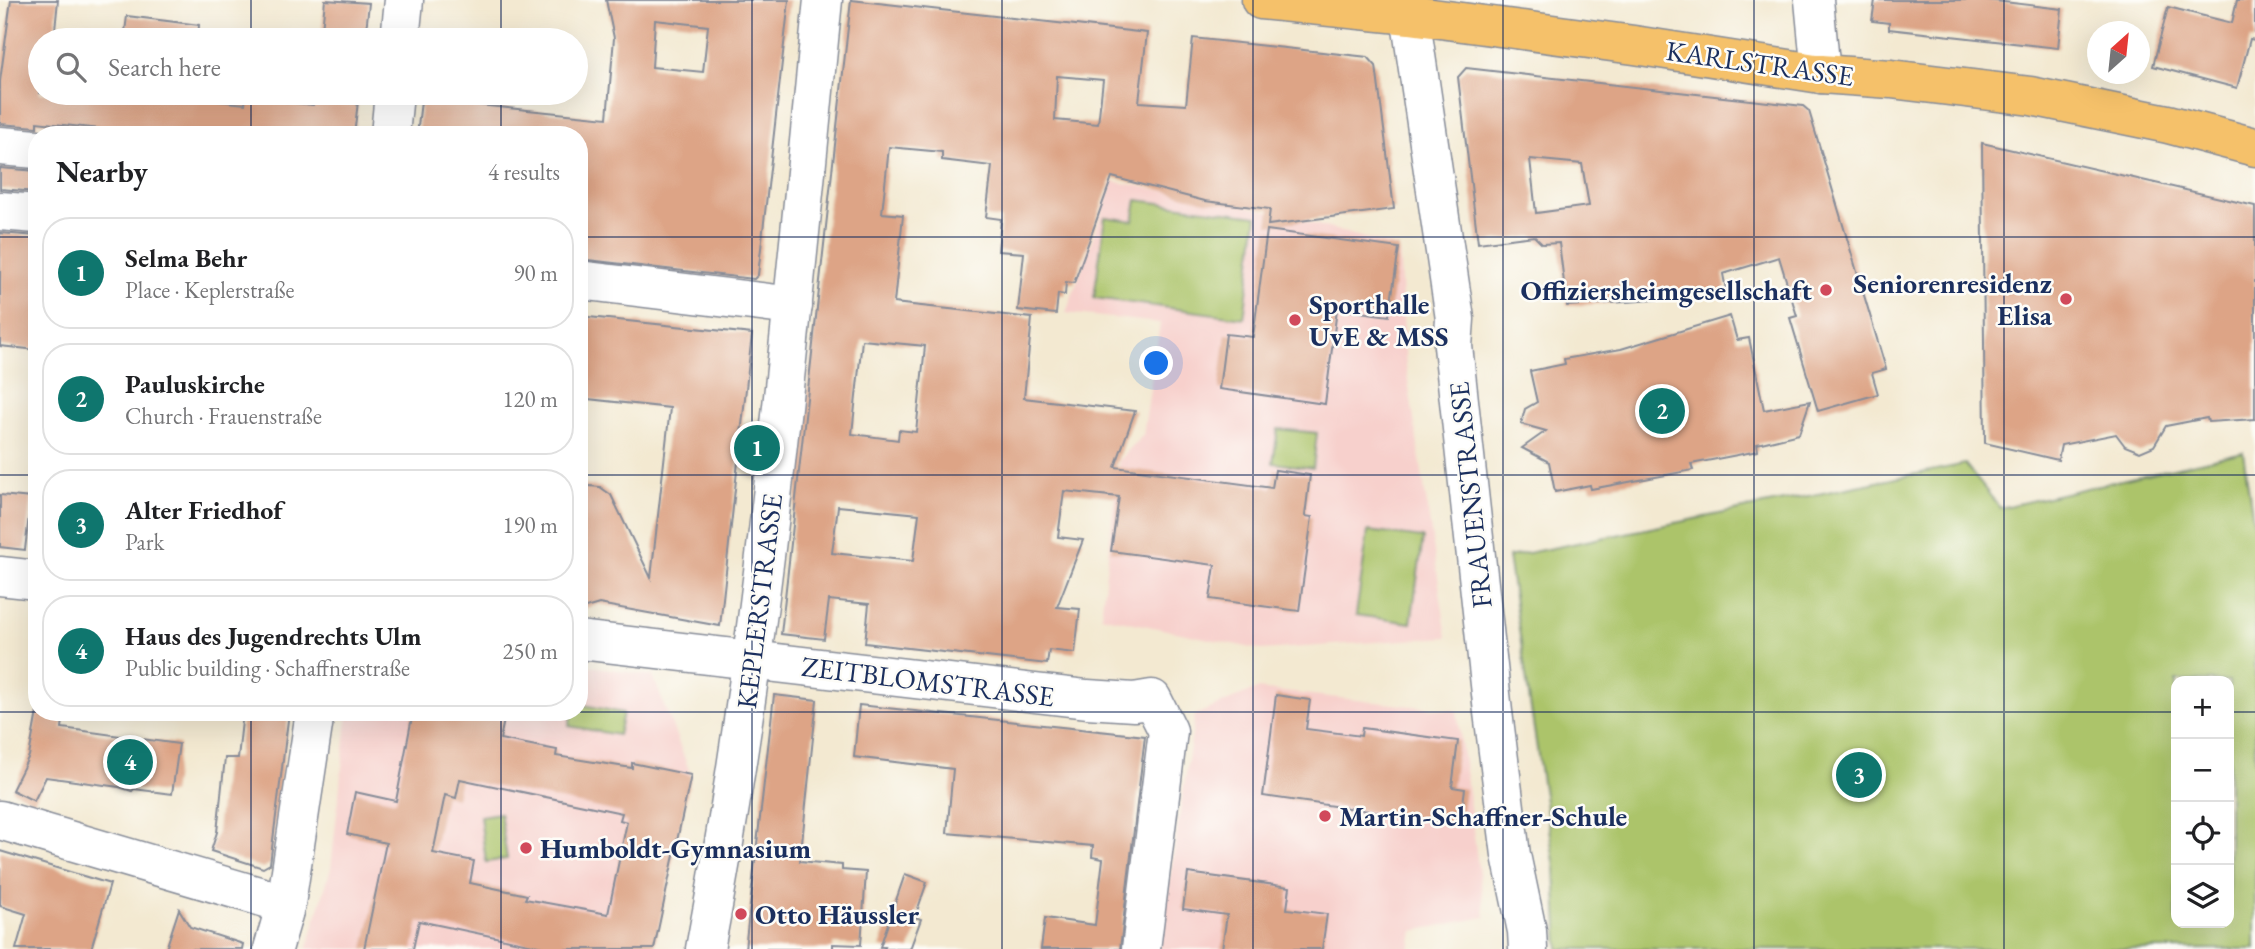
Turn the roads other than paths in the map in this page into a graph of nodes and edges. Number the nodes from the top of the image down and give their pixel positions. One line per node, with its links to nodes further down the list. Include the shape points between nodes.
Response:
1 (404, 0): 6 (street)
2 (823, 0): 16 (street, KEPLERSTRASSE)
3 (1261, 0): 5 (main road, KARLSTRASSE)
4 (1814, 0): 7 (street)
5 (1408, 8): 7 (main road, KARLSTRASSE); 27 (street, FRAUENSTRASSE, via 1455,319 1453,346 1493,712)
6 (401, 28)
7 (1821, 74): 11 (main road, KARLSTRASSE, via 2063,101)
8 (393, 105): 9 (street)
9 (391, 126)
10 (0, 146): 12 (street)
11 (2255, 147)
12 (28, 148)
13 (0, 211): 14 (street)
14 (28, 213)
15 (588, 281): 16 (street)
16 (793, 306): 20 (street, KEPLERSTRASSE)
17 (0, 576): 18 (street)
18 (28, 579)
19 (588, 641): 20 (street, ZEITBLOMSTRASSE)
20 (753, 659): 25 (street, KEPLERSTRASSE); 26 (street, ZEITBLOMSTRASSE, via 1087,699 1152,699 1168,731)
21 (314, 721): 23 (street)
22 (0, 820): 23 (street)
23 (286, 904): 24 (street)
24 (273, 949)
25 (705, 949)
26 (1141, 949)
27 (1528, 949)

